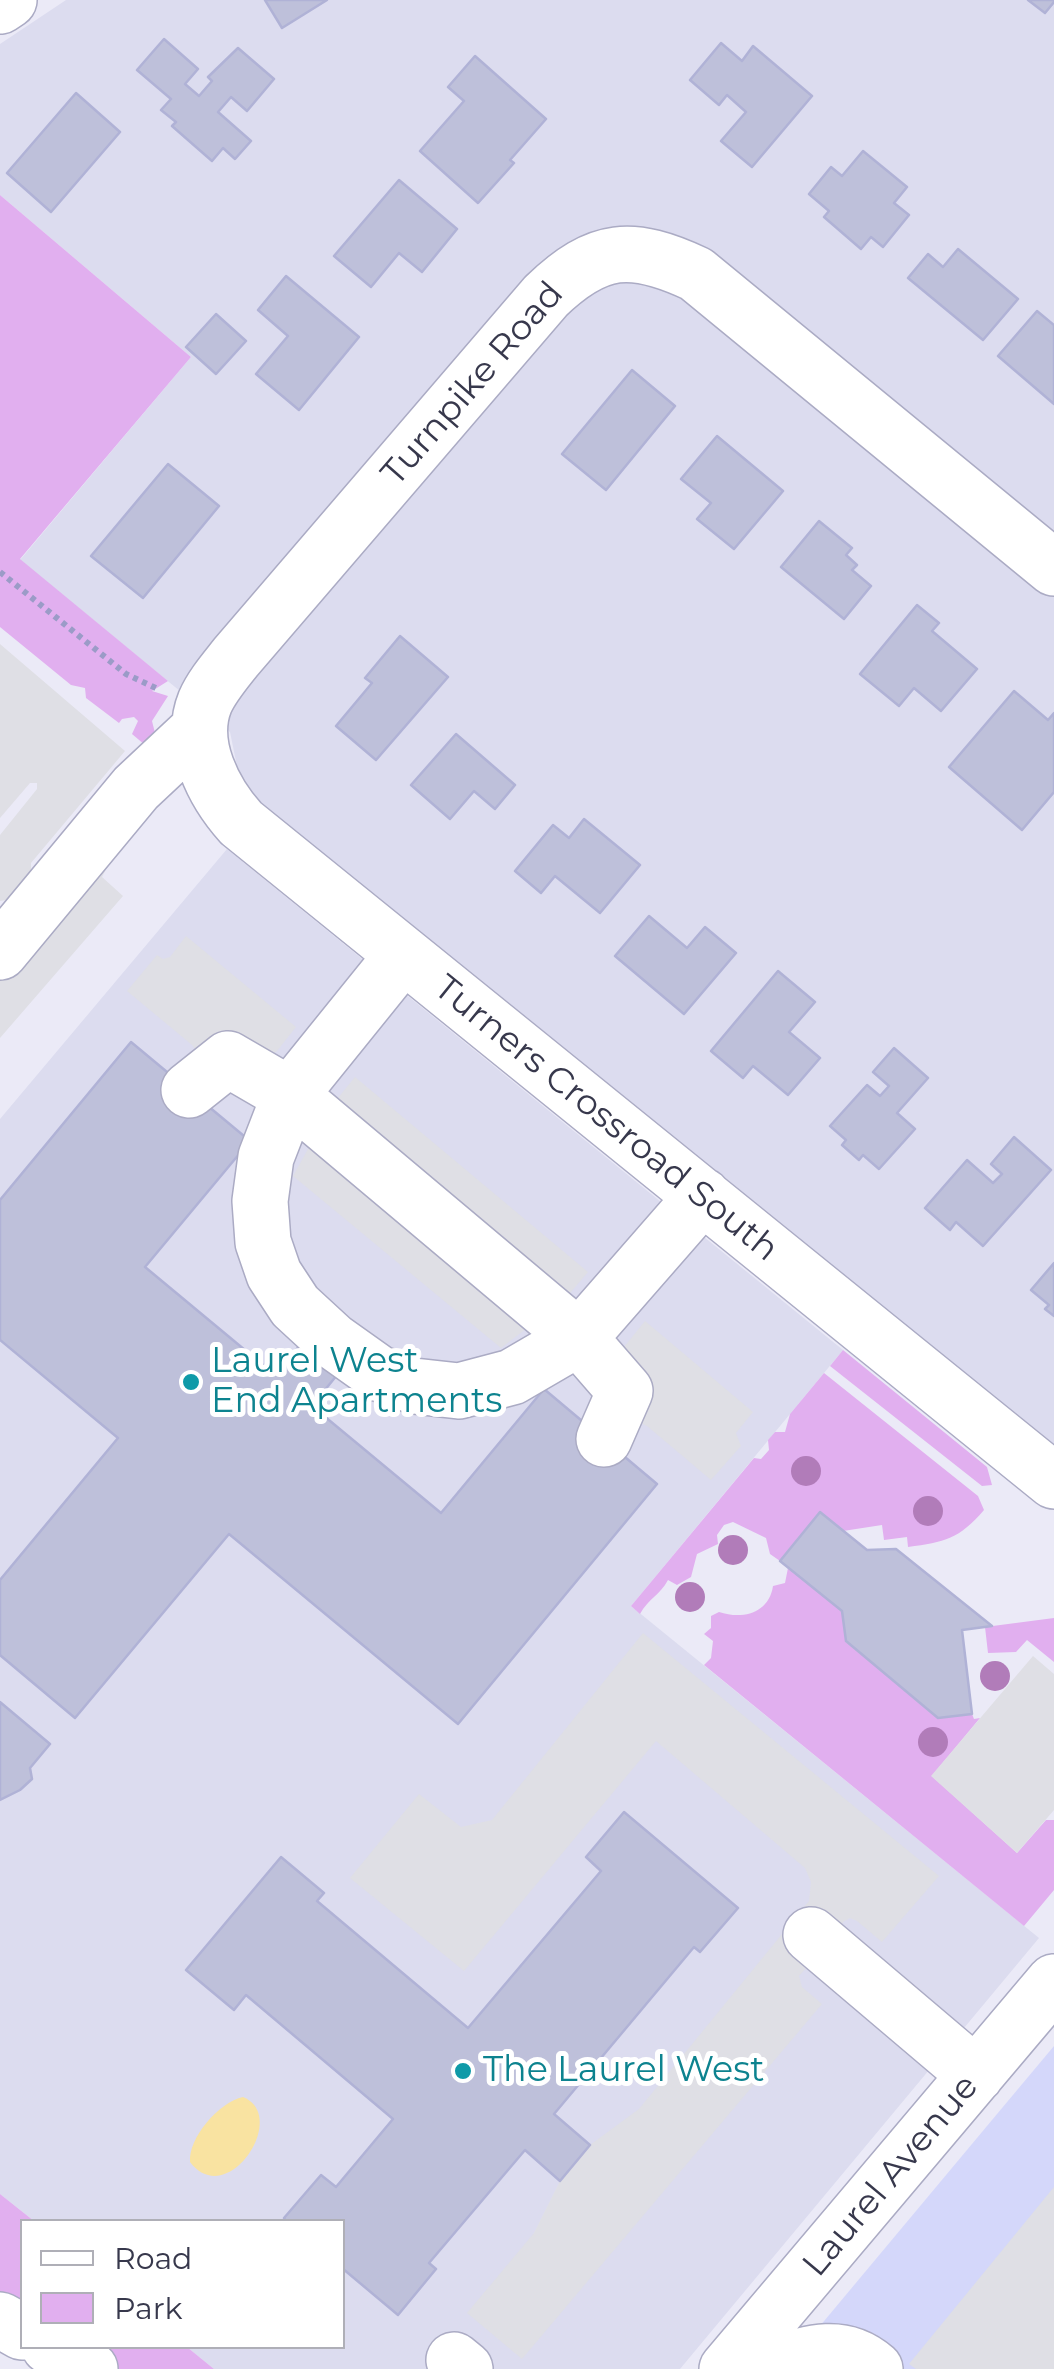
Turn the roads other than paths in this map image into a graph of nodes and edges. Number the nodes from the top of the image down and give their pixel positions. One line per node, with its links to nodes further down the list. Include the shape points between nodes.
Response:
1 (8, 0): 2 (street)
2 (0, 6)
3 (1054, 568): 4 (street, Turnpike Road, via 696,274 640,253 616,254 589,262 546,296 236,657 204,704)
4 (182, 710): 5 (street, via 136,788); 6 (street, Turners Crossroad South, via 220,800 241,824)
5 (0, 952)
6 (403, 954): 8 (street); 9 (street, Turners Crossroad South)
7 (189, 1090): 8 (street, via 228,1060)
8 (290, 1095): 10 (street); 10 (street, via 266,1157 263,1242 295,1306 333,1342 378,1373 459,1391 512,1377)
9 (703, 1196): 10 (street); 12 (street, Turners Crossroad South)
10 (579, 1338): 11 (street, via 625,1392)
11 (604, 1439)
12 (1054, 1482)
13 (811, 1936): 15 (street)
14 (1054, 1982): 15 (street, Laurel Avenue)
15 (976, 2075): 18 (street, Laurel Avenue)
16 (54, 2349): 17 (street)
17 (90, 2369)
18 (727, 2369)
19 (758, 2369): 20 (street, via 822,2349)
20 (876, 2369)

